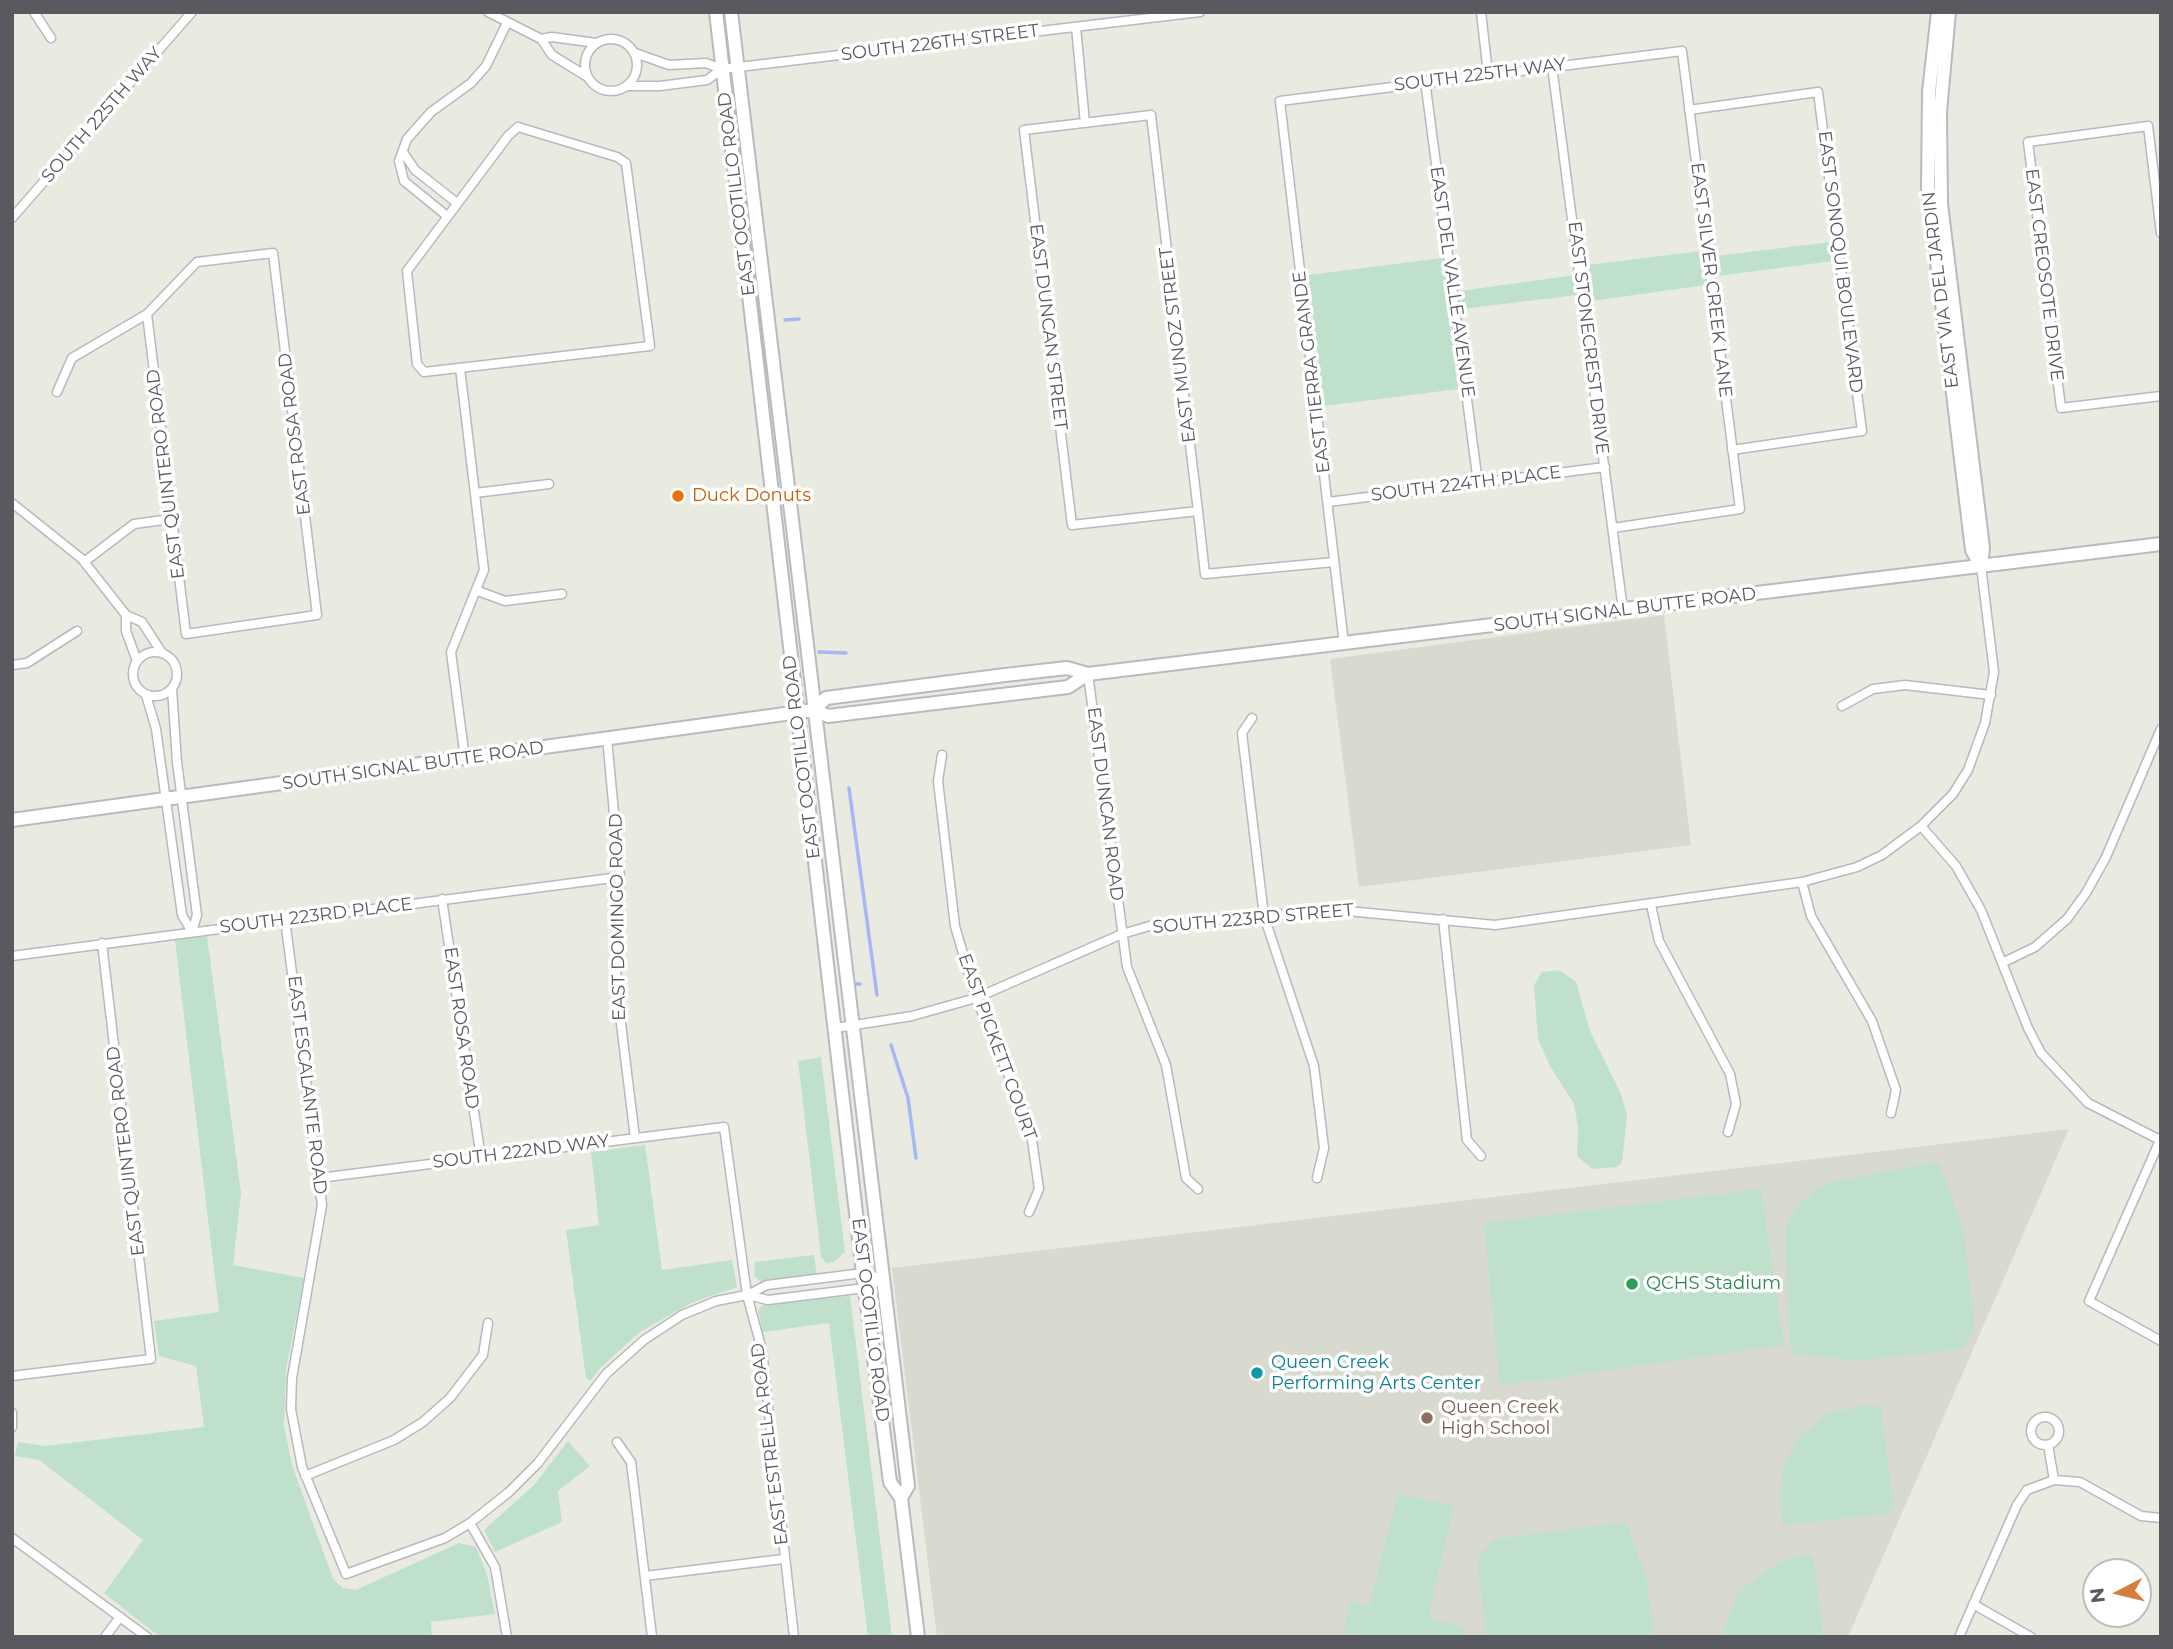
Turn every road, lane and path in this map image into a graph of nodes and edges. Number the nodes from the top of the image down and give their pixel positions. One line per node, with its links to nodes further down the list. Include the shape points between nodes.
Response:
1 (34, 12): 12 (street)
2 (192, 12): 31 (street, SOUTH 225TH WAY)
3 (488, 12): 10 (street)
4 (716, 12): 19 (street, EAST OCOTILLO ROAD)
5 (731, 12): 18 (street, EAST OCOTILLO ROAD)
6 (1200, 12): 11 (street, SOUTH 226TH STREET)
7 (1480, 12): 20 (street)
8 (1938, 12): 50 (street, EAST VIA DEL JARDIN, via 1929,92 1928,188 1972,550)
9 (1949, 12): 50 (street, EAST VIA DEL JARDIN, via 1940,112 1941,204 1983,548)
10 (507, 23): 13 (street); 27 (street, via 486,65 471,83 431,112 407,139)
11 (1076, 27): 18 (street, SOUTH 226TH STREET); 26 (street)
12 (51, 38)
13 (541, 39): 14 (street); 21 (street, via 552,55)
14 (596, 43): 16 (street, via 618,39); 21 (street, via 585,63)
15 (1682, 51): 17 (street, SOUTH 225TH WAY); 25 (street, EAST SILVER CREEK LANE)
16 (635, 53): 19 (street, via 669,65 706,64); 23 (street, via 637,71)
17 (1552, 66): 20 (street, SOUTH 225TH WAY); 38 (street, EAST STONECREST DRIVE)
18 (739, 67): 19 (street, SOUTH 226TH STREET); 66 (street, EAST OCOTILLO ROAD)
19 (722, 69): 23 (street, via 707,80); 67 (street, EAST OCOTILLO ROAD)
20 (1488, 74): 22 (street, SOUTH 225TH WAY)
21 (589, 78): 23 (street, via 606,91)
22 (1425, 80): 24 (street, SOUTH 225TH WAY); 39 (street, EAST DEL VALLE AVENUE)
23 (627, 86)
24 (1280, 100): 42 (street, EAST TIERRA GRANDE)
25 (1689, 110): 37 (street, EAST SILVER CREEK LANE); 37 (street, EAST SONOQUI BOULEVARD, via 1818,92 1862,431)
26 (1085, 123): 44 (street, EAST MUNOZ STREET, via 1151,115); 44 (street, EAST DUNCAN STREET, via 1024,130 1072,525)
27 (403, 152): 29 (street, via 415,170); 30 (street, via 398,166 404,181)
28 (2158, 184): 32 (street); 36 (street, EAST CREOSOTE DRIVE, via 2148,126 2028,142 2061,408)
29 (457, 203): 30 (street); 34 (street, via 518,127 622,160 630,170 650,345)
30 (447, 216): 34 (street, via 406,274 421,370)
31 (12, 218)
32 (2161, 233)
33 (147, 314): 35 (street, via 72,358); 45 (street, EAST QUINTERO ROAD); 56 (street, EAST ROSA ROAD, via 197,262 273,253 317,615)
34 (460, 368): 41 (street)
35 (57, 392)
36 (2161, 396)
37 (1732, 450): 46 (street, EAST SILVER CREEK LANE, via 1740,509)
38 (1605, 467): 39 (street, SOUTH 224TH PLACE); 46 (street, EAST STONECREST DRIVE)
39 (1478, 483): 42 (street, SOUTH 224TH PLACE)
40 (549, 484): 41 (street)
41 (475, 493): 51 (street, via 484,570)
42 (1328, 502): 49 (street, EAST TIERRA GRANDE)
43 (12, 503): 48 (street)
44 (1198, 511): 49 (street, EAST MUNOZ STREET, via 1205,575)
45 (171, 519): 48 (street, via 134,524); 56 (street, EAST QUINTERO ROAD)
46 (1613, 528): 53 (street, EAST STONECREST DRIVE)
47 (2161, 544): 50 (street, SOUTH SIGNAL BUTTE ROAD)
48 (84, 562): 54 (street)
49 (1335, 562): 57 (street, EAST TIERRA GRANDE)
50 (1981, 566): 53 (street, SOUTH SIGNAL BUTTE ROAD); 64 (street, EAST VIA DEL JARDIN, via 1992,642)
51 (478, 591): 52 (street, via 505,601); 72 (street, via 452,652)
52 (562, 594)
53 (1623, 610): 57 (street, SOUTH SIGNAL BUTTE ROAD)
54 (127, 615): 58 (street, via 142,622); 59 (street, via 126,631)
55 (77, 631): 60 (street, via 27,663)
56 (186, 634)
57 (1344, 643): 61 (street, SOUTH SIGNAL BUTTE ROAD)
58 (162, 653): 59 (street, via 151,652); 62 (street, via 176,668)
59 (137, 661): 63 (street, via 133,680)
60 (12, 665)
61 (1088, 674): 66 (street, SOUTH SIGNAL BUTTE ROAD, via 1069,687 828,716); 66 (street, SOUTH SIGNAL BUTTE ROAD, via 1067,668 826,698); 85 (street, EAST DUNCAN ROAD)
62 (172, 689): 63 (street); 73 (street)
63 (146, 695): 74 (street)
64 (1991, 695): 65 (street, via 1905,685 1873,690); 76 (street, EAST VIA DEL JARDIN, via 1968,770 1953,794)
65 (1842, 706)
66 (814, 710): 67 (street, SOUTH SIGNAL BUTTE ROAD); 90 (street, EAST OCOTILLO ROAD)
67 (796, 712): 70 (street, SOUTH SIGNAL BUTTE ROAD); 91 (street, EAST OCOTILLO ROAD)
68 (1252, 718): 81 (street, via 1242,733)
69 (2161, 729): 88 (street, via 2106,857 2086,892 2067,919 2035,947)
70 (607, 738): 72 (street, SOUTH SIGNAL BUTTE ROAD); 77 (street, EAST DOMINGO ROAD)
71 (942, 755): 89 (street, EAST PICKETT COURT, via 938,781 955,926)
72 (465, 759): 73 (street, SOUTH SIGNAL BUTTE ROAD)
73 (182, 797): 74 (street, SOUTH SIGNAL BUTTE ROAD); 84 (street, via 197,915)
74 (166, 800): 75 (street, SOUTH SIGNAL BUTTE ROAD); 84 (street, via 182,915)
75 (12, 820)
76 (1921, 826): 78 (street, SOUTH 223RD STREET, via 1882,855 1837,874); 88 (street, via 1967,884)
77 (621, 877): 79 (street, SOUTH 223RD PLACE); 95 (street, EAST DOMINGO ROAD, via 616,983)
78 (1802, 882): 80 (street, SOUTH 223RD STREET); 92 (street, via 1811,916 1872,1021 1896,1090)
79 (442, 899): 82 (street, SOUTH 223RD PLACE); 98 (street, EAST ROSA ROAD)
80 (1651, 905): 83 (street, SOUTH 223RD STREET, via 1495,925); 94 (street, via 1659,942 1730,1074 1736,1104)
81 (1264, 915): 83 (street, SOUTH 223RD STREET, via 1336,910); 85 (street, SOUTH 223RD STREET, via 1153,925); 100 (street, via 1314,1066 1324,1148)
82 (285, 919): 84 (street, SOUTH 223RD PLACE); 99 (street, EAST ESCALANTE ROAD)
83 (1443, 919): 97 (street, via 1467,1140)
84 (192, 932): 86 (street, SOUTH 223RD PLACE)
85 (1122, 934): 89 (street, SOUTH 223RD STREET); 101 (street, EAST DUNCAN ROAD, via 1127,967 1166,1065 1186,1178)
86 (102, 943): 87 (street, SOUTH 223RD PLACE); 109 (street, EAST QUINTERO ROAD, via 150,1359)
87 (12, 956)
88 (2004, 962): 96 (street, via 2028,1028 2041,1053 2064,1080 2088,1103)
89 (976, 998): 90 (street, SOUTH 223RD STREET, via 912,1016); 102 (street, EAST PICKETT COURT, via 1030,1126 1039,1189)
90 (852, 1025): 91 (street, SOUTH 223RD STREET); 104 (street, EAST OCOTILLO ROAD)
91 (836, 1028): 103 (street, EAST OCOTILLO ROAD)
92 (1891, 1113)
93 (724, 1127): 95 (street, SOUTH 222ND WAY); 106 (street, EAST ESTRELLA ROAD)
94 (1728, 1132)
95 (635, 1138): 98 (street, SOUTH 222ND WAY)
96 (2160, 1139): 108 (street, via 2089,1301)
97 (1481, 1156)
98 (481, 1157): 99 (street, SOUTH 222ND WAY)
99 (319, 1178): 114 (street, EAST ESCALANTE ROAD, via 323,1205 292,1378 295,1439)
100 (1317, 1178)
101 (1198, 1189)
102 (1029, 1212)
103 (863, 1273): 104 (street); 105 (street, EAST OCOTILLO ROAD); 106 (street, via 767,1285)
104 (883, 1279): 105 (street); 116 (street, EAST OCOTILLO ROAD, via 908,1486)
105 (865, 1288): 106 (street, via 768,1300); 116 (street, EAST OCOTILLO ROAD, via 890,1482)
106 (747, 1296): 118 (street, via 716,1301 682,1315 644,1340 606,1374 538,1463); 120 (street, EAST ESTRELLA ROAD, via 762,1350)
107 (488, 1323): 114 (street, via 483,1355 450,1398 423,1422 394,1440)
108 (2161, 1341)
109 (12, 1376)
110 (12, 1413): 111 (street)
111 (12, 1427)
112 (617, 1441): 121 (street, via 631,1462)
113 (2048, 1445): 115 (street)
114 (306, 1476): 118 (street, EAST ESCALANTE ROAD, via 346,1574 444,1538)
115 (2054, 1479): 117 (street, via 2080,1482 2141,1516); 122 (street, via 2027,1490 2017,1505)
116 (901, 1498): 129 (street, EAST OCOTILLO ROAD)
117 (2161, 1518)
118 (470, 1523): 126 (street, via 495,1567)
119 (12, 1538): 123 (street)
120 (783, 1559): 121 (street); 128 (street, EAST ESTRELLA ROAD)
121 (645, 1576): 127 (street)
122 (1973, 1604): 130 (street); 131 (street)
123 (120, 1617): 124 (street); 125 (street)
124 (105, 1637)
125 (147, 1637)
126 (507, 1637)
127 (652, 1637)
128 (794, 1637)
129 (918, 1637)
130 (1959, 1637)
131 (2031, 1637)

